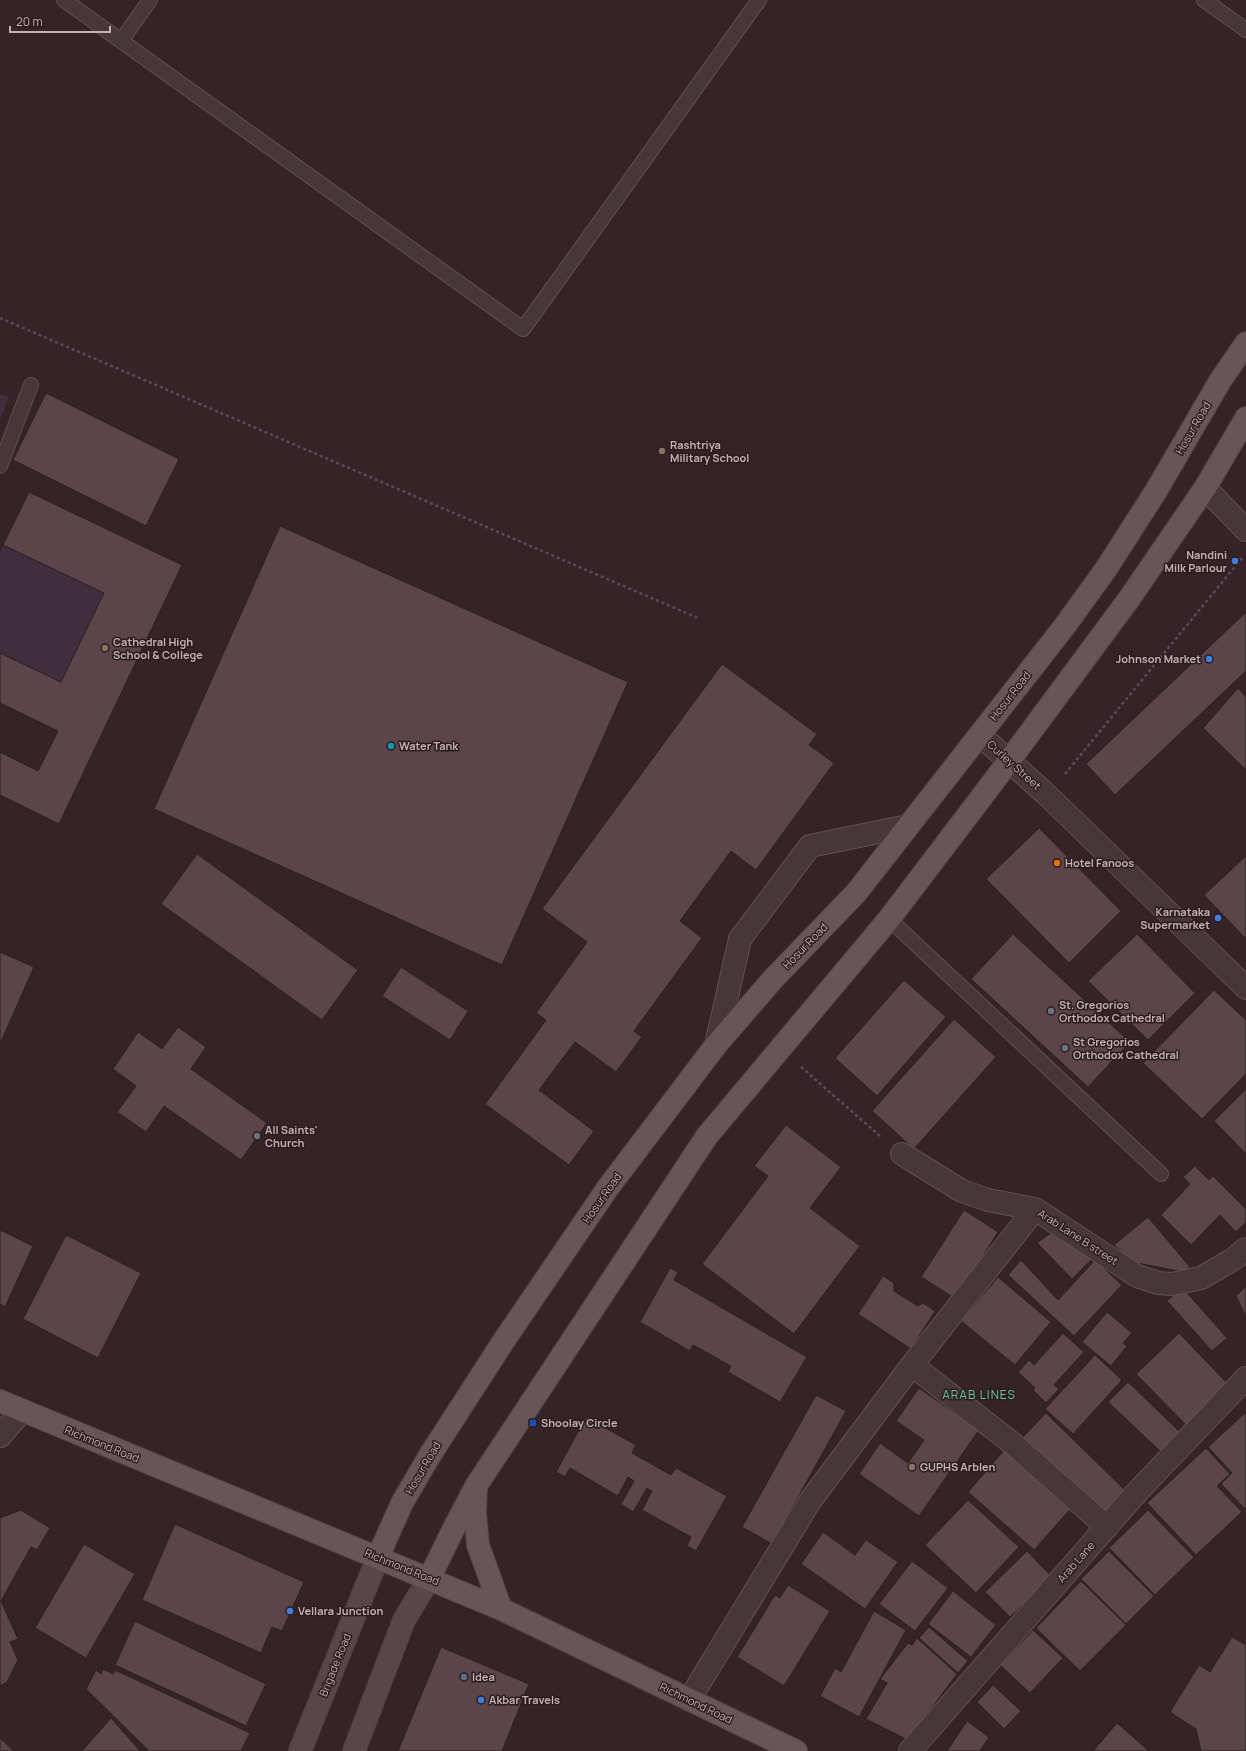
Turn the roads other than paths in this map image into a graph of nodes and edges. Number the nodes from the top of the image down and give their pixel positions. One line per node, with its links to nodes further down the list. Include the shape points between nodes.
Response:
1 (64, 0): 6 (lane)
2 (150, 0): 6 (lane)
3 (760, 0): 6 (lane, via 523,329)
4 (1204, 0): 5 (lane)
5 (1246, 30)
6 (121, 41)
7 (1246, 343): 13 (main road, Hosur Road, via 1220,381 1156,491 1106,569)
8 (31, 385): 10 (lane)
9 (1246, 418): 11 (main road)
10 (0, 466)
11 (1205, 488): 12 (street); 14 (main road, via 1129,599)
12 (1246, 530)
13 (980, 735): 14 (street, Curley Street); 15 (main road, Hosur Road)
14 (1009, 761): 16 (main road); 17 (street, Curley Street)
15 (908, 826): 18 (main road, Hosur Road, via 856,893 774,978); 18 (street, via 810,846 740,940)
16 (889, 919): 20 (lane); 28 (main road, via 707,1136)
17 (1246, 988)
18 (716, 1046): 30 (main road, Hosur Road, via 607,1189 503,1342 402,1503)
19 (902, 1154): 21 (street, Arab Lane B street, via 962,1191 988,1200)
20 (1161, 1174)
21 (1035, 1209): 22 (street, Arab Lane B street, via 1137,1276 1158,1283 1172,1284 1201,1278); 23 (street)
22 (1246, 1249)
23 (912, 1364): 29 (street, via 1012,1443); 33 (street, via 810,1501)
24 (1246, 1378): 29 (street, Arab Lane)
25 (0, 1401): 26 (main road, Richmond Road)
26 (22, 1411): 27 (street); 30 (main road, Richmond Road)
27 (0, 1436)
28 (476, 1486): 31 (main road); 32 (main road, via 478,1545)
29 (1107, 1527): 37 (street, Arab Lane)
30 (378, 1557): 31 (main road, Richmond Road); 34 (main road, Brigade Road)
31 (430, 1579): 32 (main road, Richmond Road); 35 (main road, via 404,1620)
32 (501, 1609): 33 (main road, Richmond Road)
33 (689, 1700): 36 (main road, Richmond Road)
34 (300, 1751)
35 (354, 1751)
36 (796, 1751)
37 (910, 1751)

